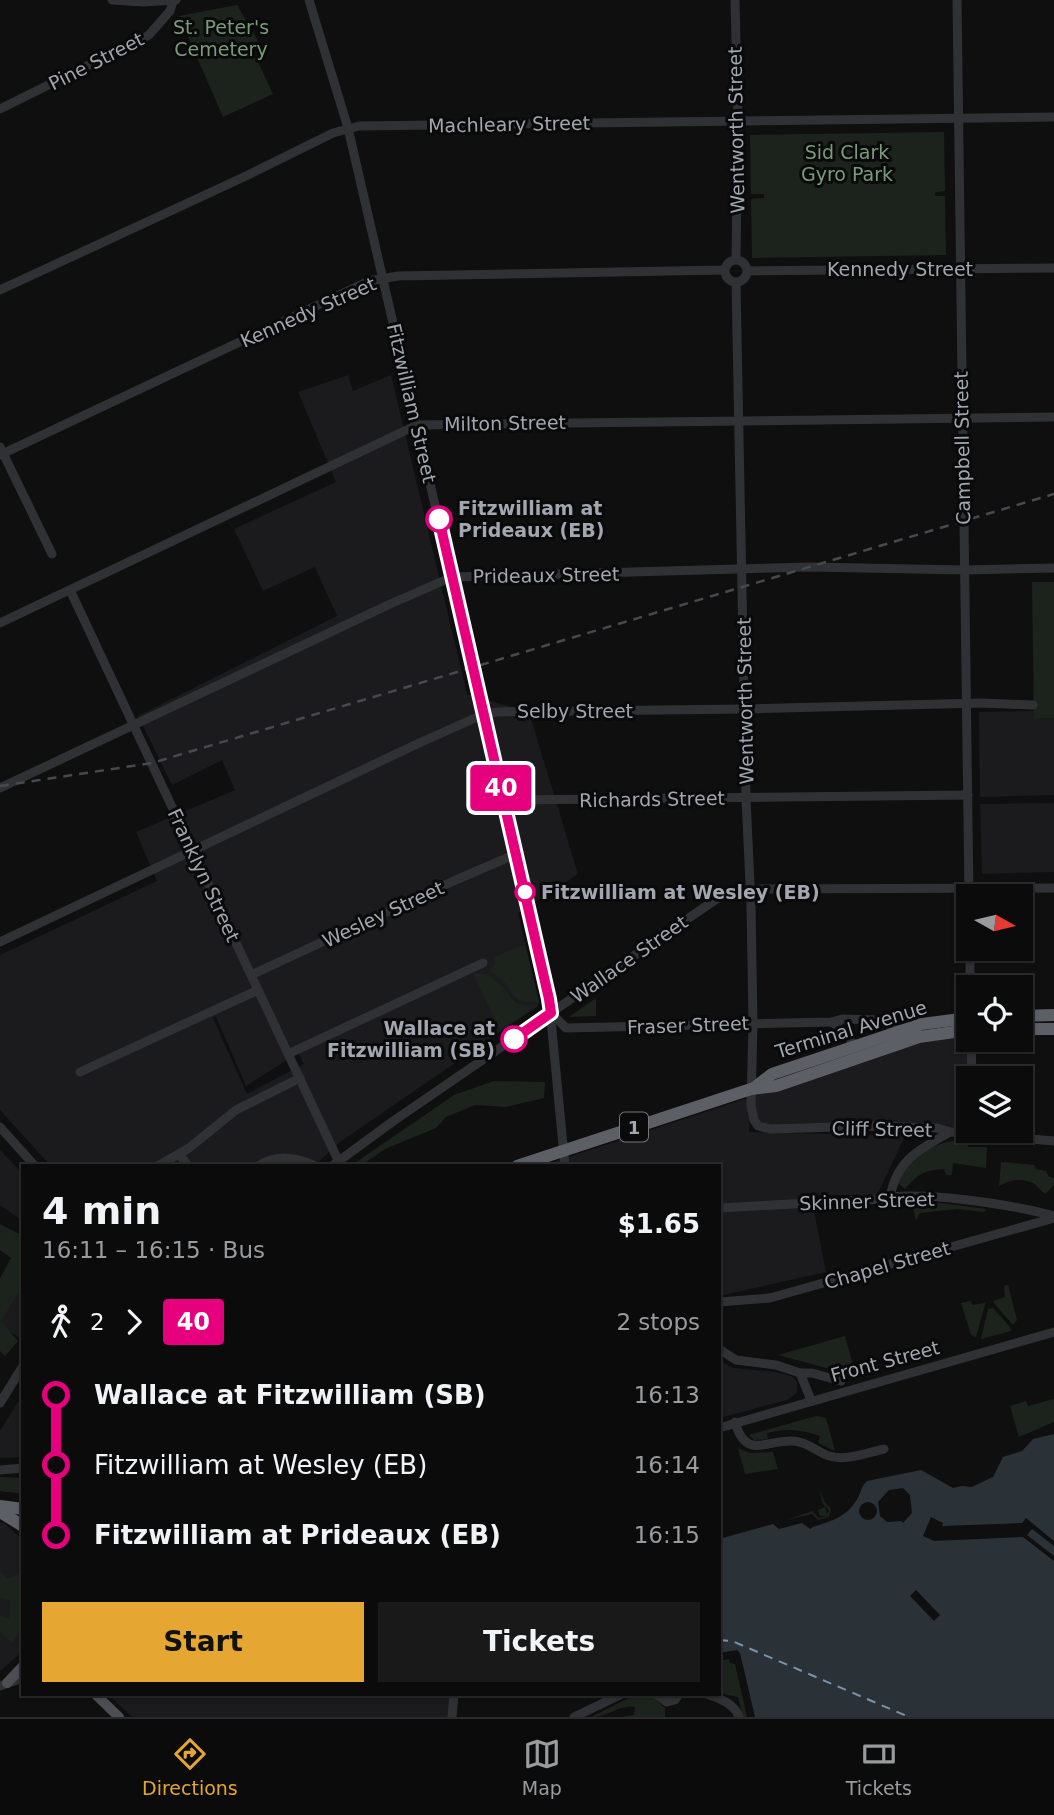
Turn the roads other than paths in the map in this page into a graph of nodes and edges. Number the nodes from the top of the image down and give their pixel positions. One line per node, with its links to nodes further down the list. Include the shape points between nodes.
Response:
1 (112, 0): 6 (street)
2 (178, 0): 6 (street)
3 (309, 0): 11 (street, Fitzwilliam Street)
4 (735, 0): 10 (street, Wentworth Street)
5 (957, 0): 9 (street, Campbell Street)
6 (173, 1): 7 (street, Pine Street, via 149,35)
7 (0, 109)
8 (1054, 117): 9 (street, Machleary Street)
9 (958, 118): 10 (street, Machleary Street); 14 (street, Campbell Street)
10 (738, 121): 11 (street, Machleary Street); 12 (street, Wentworth Street)
11 (348, 128): 17 (street, Fitzwilliam Street); 19 (street, Machleary Street)
12 (736, 260): 15 (street); 16 (street, via 744,263)
13 (1054, 268): 14 (street, Kennedy Street)
14 (960, 269): 16 (street, Kennedy Street); 21 (street, Campbell Street)
15 (724, 270): 17 (street, Kennedy Street); 18 (street, via 728,280)
16 (747, 271): 18 (street)
17 (383, 278): 23 (street, Fitzwilliam Street); 24 (street, Kennedy Street)
18 (736, 282): 22 (street, Wentworth Street)
19 (0, 290)
20 (1054, 417): 21 (street, Milton Street)
21 (962, 419): 22 (street, Milton Street); 28 (street, Campbell Street)
22 (740, 423): 23 (street, Milton Street); 27 (street, Wentworth Street)
23 (417, 425): 29 (street, Fitzwilliam Street); 30 (street, Milton Street)
24 (1, 452): 25 (street)
25 (52, 554)
26 (1054, 568): 28 (street, Prideaux Street)
27 (742, 569): 28 (street, Prideaux Street); 29 (street, Prideaux Street); 34 (street, Wentworth Street)
28 (965, 570): 32 (street, Campbell Street)
29 (452, 577): 35 (street, Fitzwilliam Street); 36 (street, Prideaux Street)
30 (70, 590): 31 (street, Milton Street); 36 (street, Franklyn Street)
31 (0, 623)
32 (967, 704): 33 (street, Selby Street); 34 (street, Selby Street); 38 (street, Campbell Street)
33 (1033, 705)
34 (745, 709): 35 (street, Selby Street, via 499,711); 39 (street, Wentworth Street)
35 (484, 715): 40 (street, Fitzwilliam Street); 41 (street, Selby Street)
36 (134, 726): 37 (street, Prideaux Street); 41 (street, Franklyn Street)
37 (0, 788)
38 (968, 795): 39 (street, Richards Street); 43 (street, Campbell Street)
39 (746, 797): 40 (street, Richards Street); 46 (street, Wentworth Street)
40 (504, 800): 42 (street, Fitzwilliam Street)
41 (192, 850): 48 (street, Selby Street); 50 (street, Franklyn Street)
42 (516, 854): 50 (street, Wesley Street); 52 (street, Fitzwilliam Street)
43 (969, 884)
44 (1054, 888): 45 (street, Wallace Street)
45 (1033, 889)
46 (750, 890): 47 (street, Wallace Street); 52 (street, Wallace Street, via 711,902); 57 (street, Wentworth Street)
47 (956, 892)
48 (0, 942)
49 (483, 963): 63 (street)
50 (251, 975): 51 (street, Franklyn Street)
51 (258, 989): 63 (street, Franklyn Street); 64 (street)
52 (551, 1013): 57 (street, Fraser Street, via 566,1028); 74 (street, Wallace Street); 81 (street, Fitzwilliam Street)
53 (1054, 1015): 54 (highway)
54 (1033, 1016)
55 (956, 1020): 60 (highway, Terminal Avenue / 1)
56 (832, 1022): 57 (street, Fraser Street); 60 (street, Fraser Street, via 880,1020); 62 (street, via 849,1035)
57 (753, 1023): 66 (street, Wentworth Street)
58 (1033, 1029): 59 (highway)
59 (1054, 1029)
60 (901, 1031): 62 (highway, Terminal Avenue / 1)
61 (956, 1032): 66 (highway, Terminal Avenue / 1, via 919,1037 776,1086)
62 (853, 1047): 66 (highway, Terminal Avenue / 1, via 772,1074)
63 (288, 1054): 65 (street, Franklyn Street)
64 (80, 1072)
65 (300, 1078): 73 (street, via 236,1110); 74 (street, Franklyn Street)
66 (751, 1089): 67 (street, Wentworth Street); 80 (highway, Terminal Avenue / 1)
67 (754, 1120): 69 (street, Cliff Street, via 770,1129 872,1126)
68 (0, 1127): 75 (street)
69 (950, 1132): 70 (street, Cliff Street); 82 (street, via 906,1162 898,1171)
70 (956, 1132)
71 (1033, 1139): 72 (street, Cliff Street)
72 (1054, 1141)
73 (180, 1155): 76 (street); 77 (street)
74 (335, 1163)
75 (33, 1164)
76 (162, 1164)
77 (187, 1164)
78 (262, 1164): 79 (street, via 278,1157)
79 (309, 1164)
80 (523, 1164)
81 (565, 1164)
82 (890, 1197): 83 (street, Skinner Street); 84 (street, Skinner Street)
83 (721, 1208)
84 (1014, 1208): 85 (street, Skinner Street); 86 (street)
85 (1054, 1217): 86 (street, Chapel Street)
86 (1021, 1226): 87 (street, Chapel Street, via 770,1298)
87 (721, 1302)
88 (1054, 1332): 93 (street, Front Street)
89 (721, 1350): 91 (street, via 736,1360)
90 (21, 1369): 94 (street)
91 (800, 1373): 92 (street); 93 (street)
92 (841, 1381)
93 (811, 1400): 95 (street, Front Street)
94 (0, 1403)
95 (725, 1424): 96 (street, via 755,1446 793,1441 839,1457)
96 (884, 1449)
97 (21, 1468): 98 (street)
98 (0, 1470)
99 (0, 1506): 100 (highway)
100 (21, 1509)
101 (0, 1512): 102 (highway)
102 (21, 1526)
103 (21, 1668): 105 (main road)
104 (21, 1679): 105 (street)
105 (3, 1684)
106 (97, 1696): 112 (main road)
107 (454, 1696): 113 (street)
108 (618, 1696): 114 (street)
109 (659, 1696): 110 (street, via 667,1702)
110 (677, 1696)
111 (713, 1696): 115 (street, via 724,1700)
112 (119, 1717)
113 (452, 1717)
114 (574, 1717)
115 (739, 1717)

